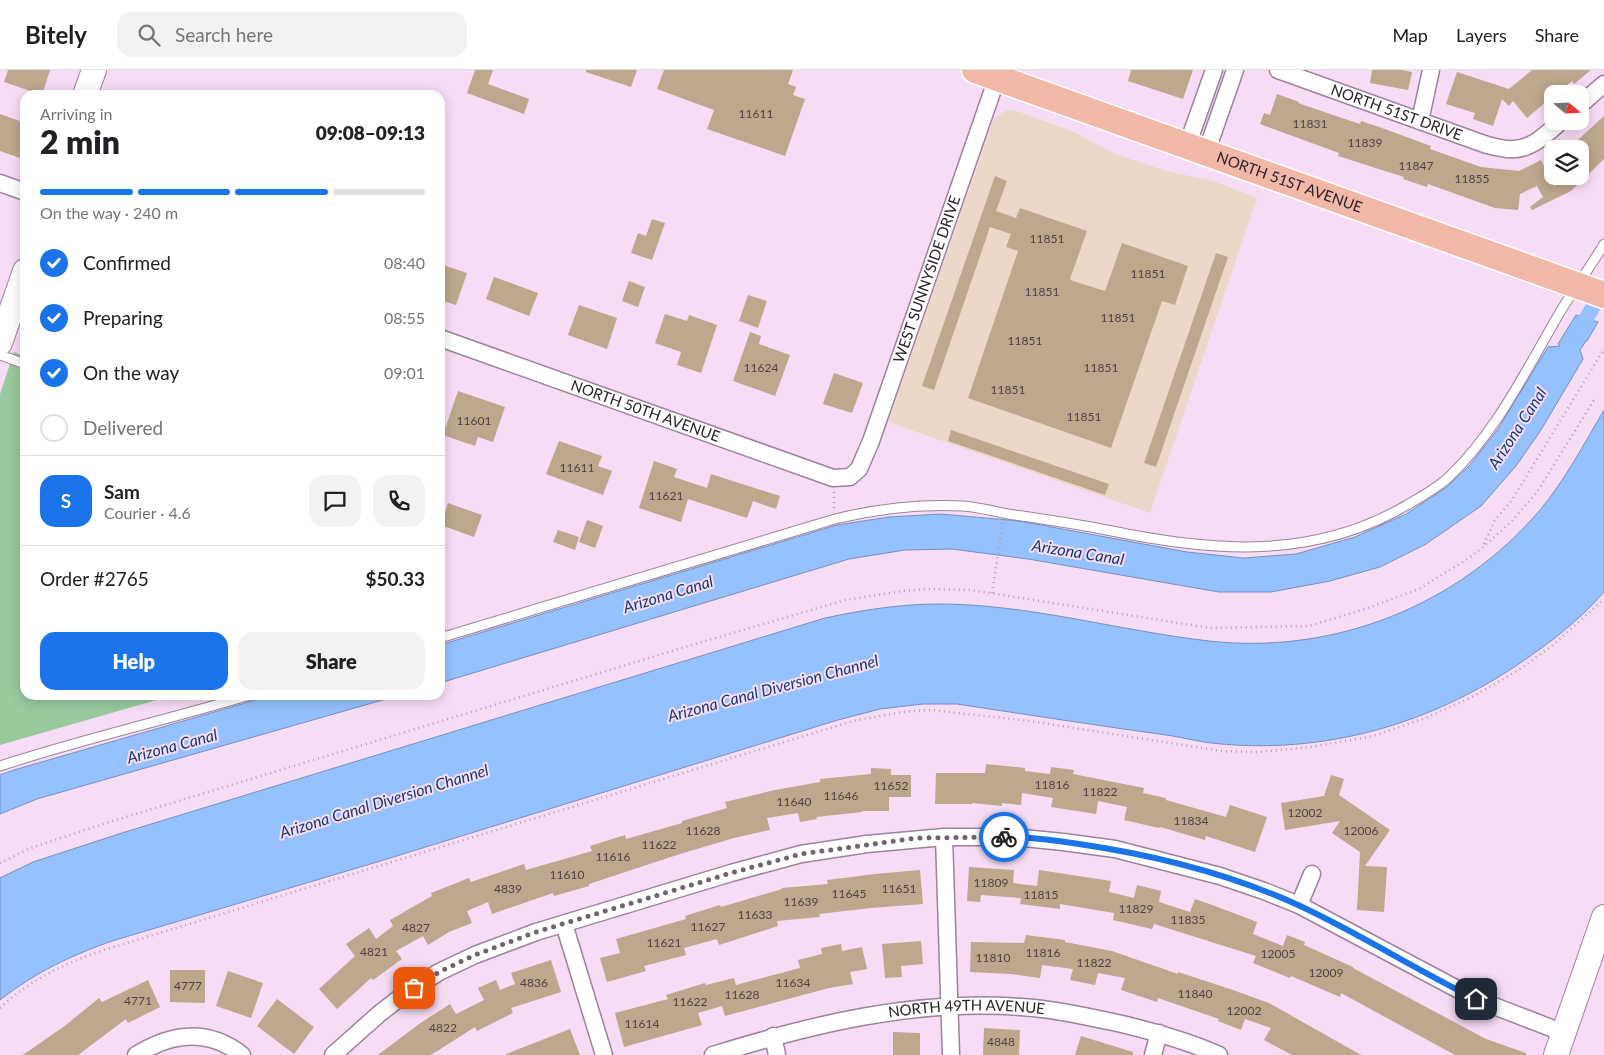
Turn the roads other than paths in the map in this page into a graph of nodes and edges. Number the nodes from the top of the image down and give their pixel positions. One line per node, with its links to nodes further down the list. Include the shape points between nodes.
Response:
1 (94, 70): 9 (main road)
2 (1214, 70): 13 (street)
3 (1235, 70): 13 (street)
4 (1278, 70): 7 (street, NORTH 51ST DRIVE)
5 (1431, 70): 11 (street)
6 (986, 74): 13 (main road, NORTH 51ST AVENUE); 24 (street, WEST SUNNYSIDE DRIVE, via 871,442 859,469)
7 (1299, 74): 11 (street, NORTH 51ST DRIVE)
8 (1604, 84): 10 (street)
9 (87, 90)
10 (1589, 97)
11 (1420, 121): 12 (street, NORTH 51ST DRIVE, via 1487,145 1516,150 1536,142)
12 (1550, 130)
13 (1197, 149): 18 (main road, NORTH 51ST AVENUE)
14 (0, 183): 15 (street)
15 (20, 190)
16 (1604, 244): 18 (lane)
17 (20, 285): 21 (main road)
18 (1577, 285): 19 (main road, NORTH 51ST AVENUE); 25 (lane, via 1500,415 1470,455 1447,479 1419,498 1391,515 1351,531 1307,542 1238,548 1172,542 979,508 930,506 865,512)
19 (1604, 295)
20 (445, 340): 24 (street, NORTH 50TH AVENUE, via 833,478)
21 (0, 343)
22 (0, 355): 23 (lane)
23 (20, 362)
24 (850, 477)
25 (445, 636)
26 (233, 700): 27 (lane)
27 (0, 766)
28 (944, 836): 30 (street, via 1013,837 1115,849 1220,876 1264,890); 32 (street, via 801,854); 33 (street)
29 (1312, 874): 30 (street)
30 (1299, 906): 36 (street)
31 (1604, 917): 36 (main road)
32 (564, 924): 39 (street, via 536,932 439,972 379,1014); 40 (street)
33 (950, 1006): 34 (street, NORTH 49TH AVENUE, via 1022,1007 1090,1017); 35 (street, NORTH 49TH AVENUE, via 876,1013); 43 (street)
34 (1159, 1033): 44 (street); 45 (street, NORTH 49TH AVENUE)
35 (774, 1036): 41 (street, NORTH 49TH AVENUE); 42 (street)
36 (1560, 1044)
37 (136, 1055): 38 (street, via 171,1038 192,1036 228,1044)
38 (242, 1055)
39 (333, 1055)
40 (604, 1055)
41 (712, 1055)
42 (777, 1055)
43 (951, 1055)
44 (1153, 1055)
45 (1219, 1055)

